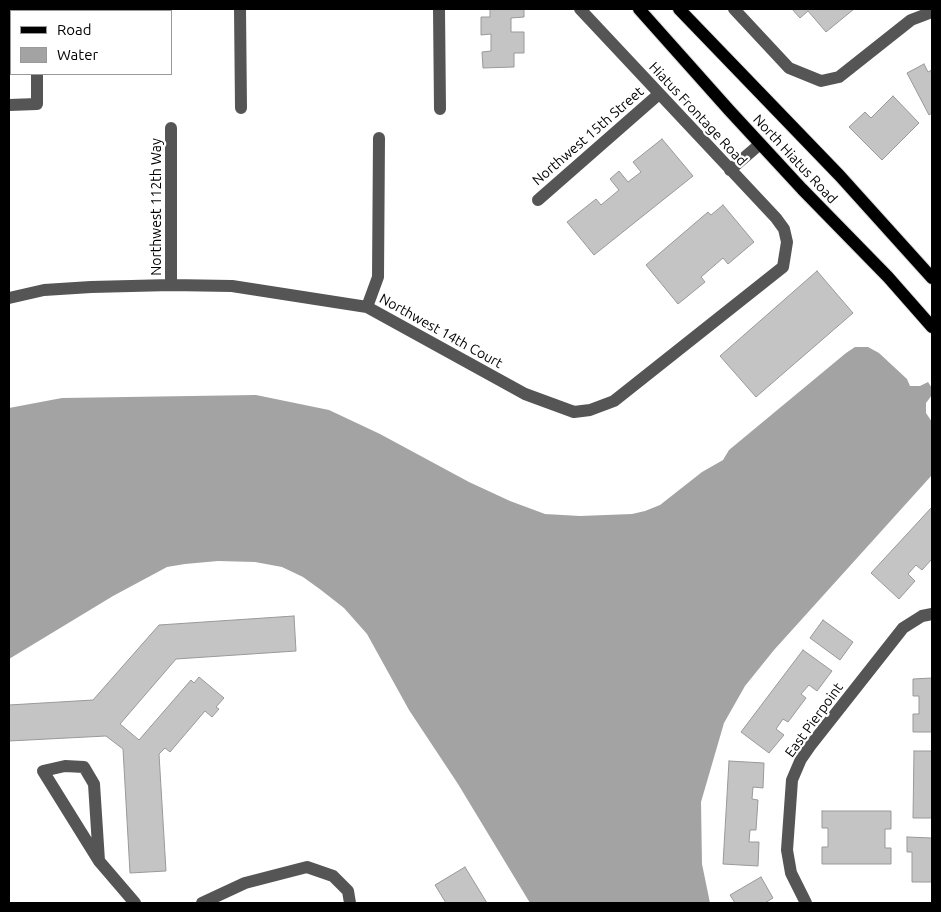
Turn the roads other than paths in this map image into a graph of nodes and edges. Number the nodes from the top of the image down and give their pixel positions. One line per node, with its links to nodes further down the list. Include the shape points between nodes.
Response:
1 (240, 9): 11 (street)
2 (439, 9): 12 (street)
3 (580, 9): 9 (street, Hiatus Frontage Road)
4 (639, 9): 15 (main road, North Hiatus Road)
5 (679, 9): 19 (main road, North Hiatus Road, via 840,176)
6 (734, 9): 7 (street, via 789,68 821,81 838,78 911,20)
7 (932, 12)
8 (37, 75): 10 (street, via 37,104)
9 (659, 94): 16 (street, Hiatus Frontage Road); 17 (street, Northwest 15th Street)
10 (9, 105)
11 (241, 108)
12 (440, 109)
13 (171, 128): 20 (street, Northwest 112th Way)
14 (379, 138): 22 (street, via 378,278)
15 (760, 144): 16 (street); 23 (main road, North Hiatus Road)
16 (730, 170): 18 (street, Hiatus Frontage Road, via 776,218)
17 (538, 200)
18 (787, 242): 22 (street, Northwest 14th Court, via 783,267 614,401 590,410 574,412 525,394)
19 (932, 278)
20 (171, 285): 21 (street, Northwest 14th Court, via 44,290); 22 (street, Northwest 14th Court, via 232,286)
21 (9, 298)
22 (366, 307)
23 (932, 327)
24 (932, 614): 29 (street, East Pierpoint, via 922,616 903,628 801,759 792,780 787,850 791,873)
25 (99, 862): 25 (street, via 94,784 84,767 65,766 43,771); 26 (street)
26 (135, 903)
27 (202, 903): 28 (street, via 245,883 307,867 333,876 348,891)
28 (350, 903)
29 (806, 903)

